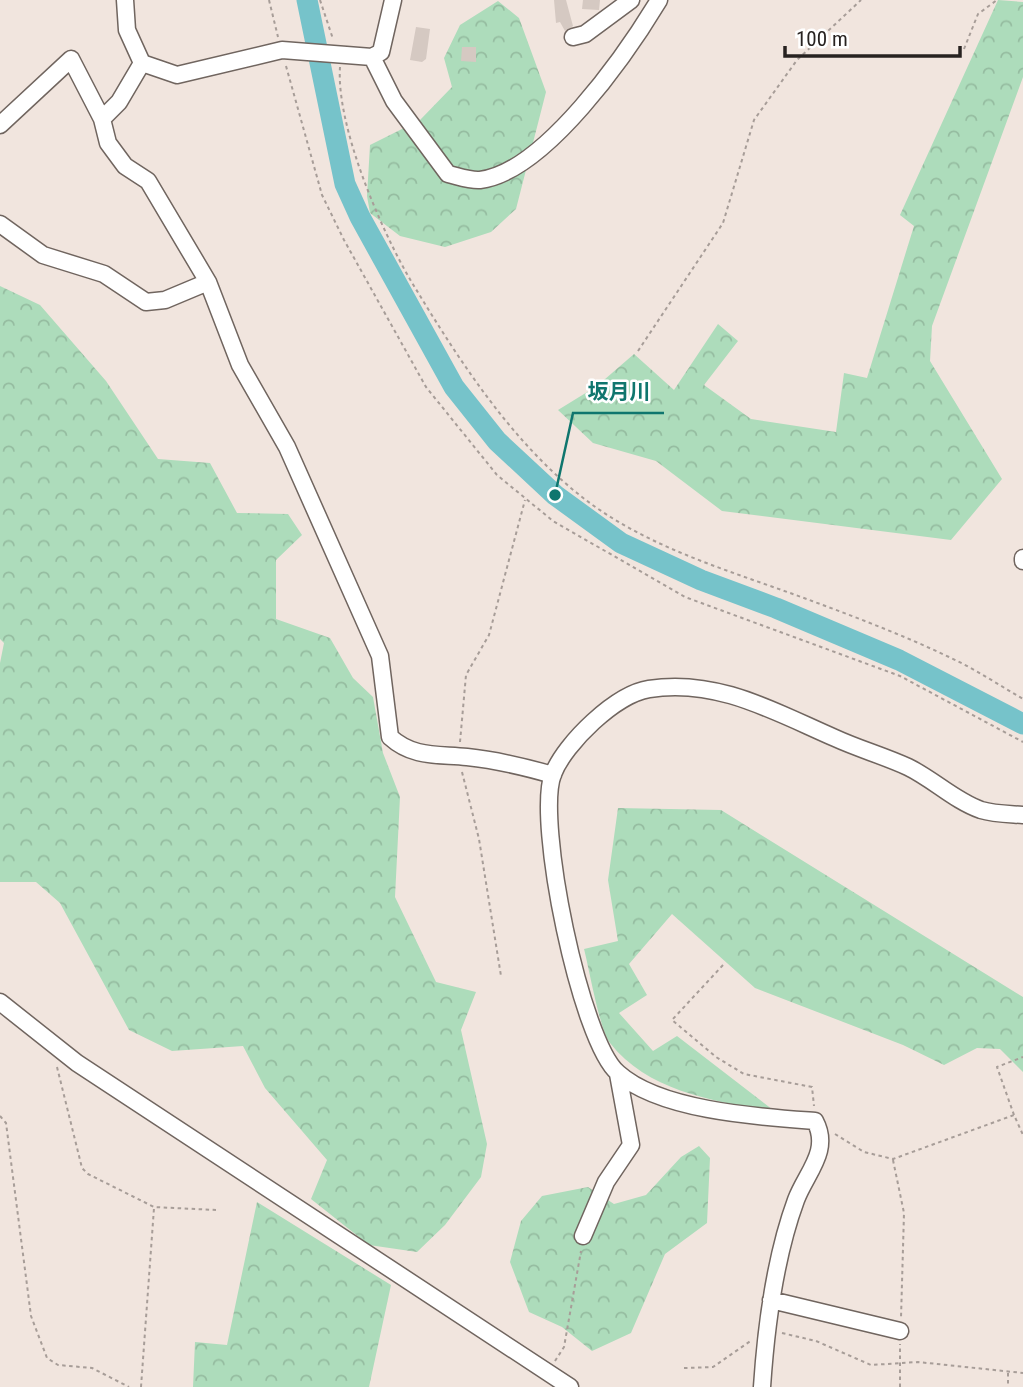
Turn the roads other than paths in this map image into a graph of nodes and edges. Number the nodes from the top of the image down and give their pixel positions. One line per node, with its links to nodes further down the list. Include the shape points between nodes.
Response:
1 (107, 0): 5 (street)
2 (393, 0): 7 (street, via 381,52)
3 (631, 0): 6 (street, via 585,34)
4 (659, 0): 7 (street, via 570,120 520,165 479,180 448,174 394,101)
5 (125, 2): 8 (street, via 127,30)
6 (573, 37)
7 (372, 57): 8 (street, via 282,50 177,75)
8 (142, 63): 9 (street, via 119,103)
9 (102, 119): 10 (street, via 71,59); 12 (street, via 108,143 125,166 148,181)
10 (0, 125)
11 (0, 223): 12 (street, via 43,255 104,274 146,302 165,300)
12 (208, 282): 13 (street, via 240,365 288,447 380,656 390,737 407,750 422,754 458,756)
13 (553, 775): 14 (street, via 589,727 624,697 648,689 690,687 764,705 909,768 981,810); 16 (street, via 555,890 590,1017 608,1062)
14 (1023, 816)
15 (0, 1002): 20 (street, via 58,1048)
16 (618, 1074): 17 (street, via 631,1146 606,1182); 18 (street, via 646,1091 672,1099 817,1126 822,1147 796,1200)
17 (583, 1236)
18 (771, 1300): 19 (street); 21 (street)
19 (900, 1331)
20 (570, 1387)
21 (762, 1387)

